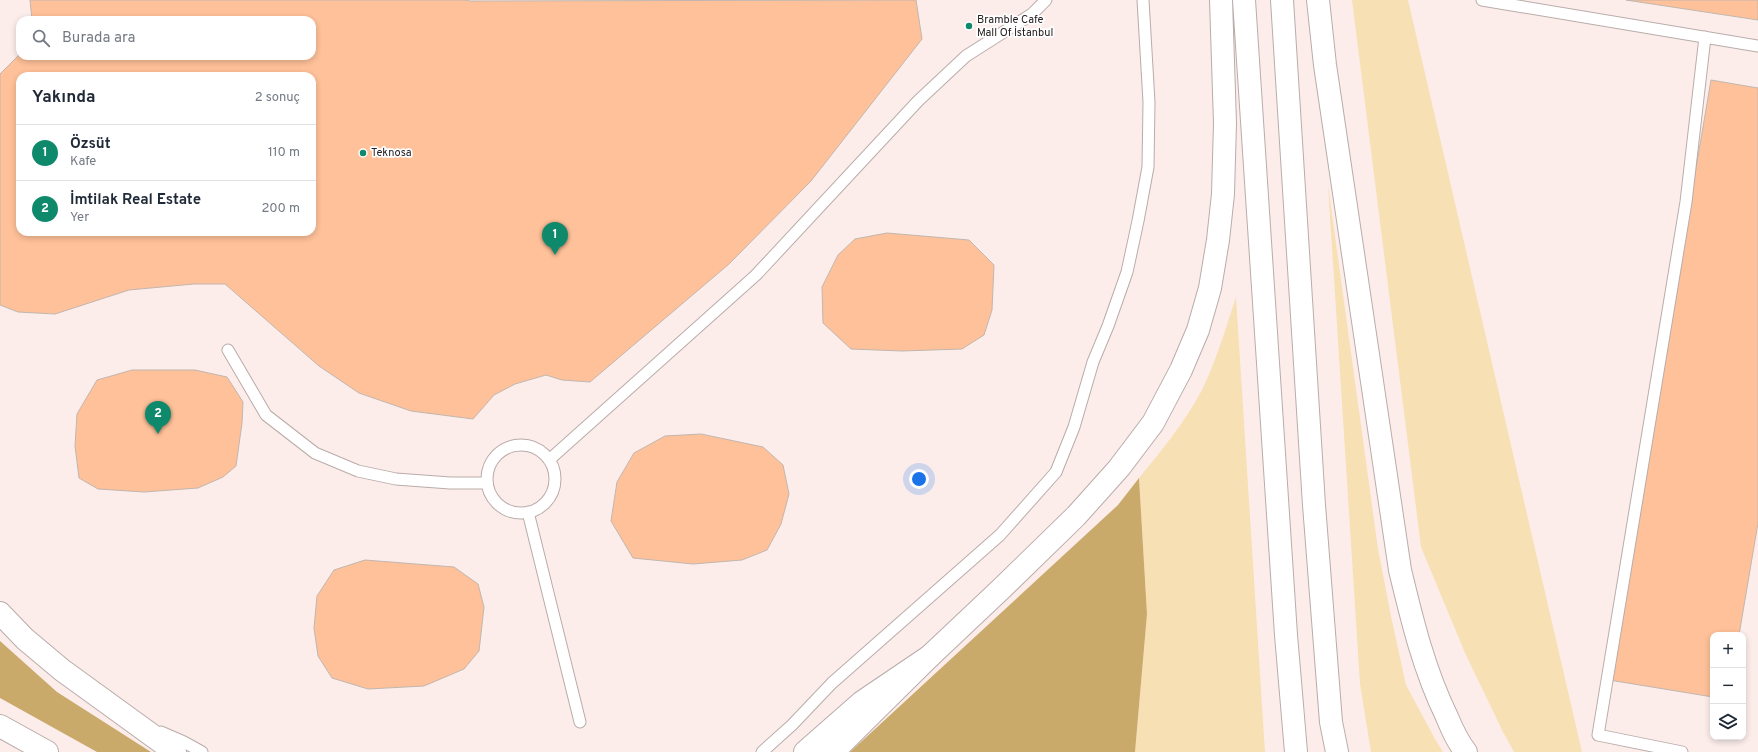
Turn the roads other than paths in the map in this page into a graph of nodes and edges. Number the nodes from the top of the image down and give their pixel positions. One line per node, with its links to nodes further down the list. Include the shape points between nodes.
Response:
1 (1046, 0): 11 (lane, via 1032,14 966,56 918,101 756,275)
2 (1143, 0): 22 (lane, via 1149,102 1148,167 1127,272 1056,472 1000,535 832,683)
3 (1221, 0): 15 (main road, via 1225,124 1223,194 1210,288 1198,330 1181,370 1153,423 1119,468 1076,516)
4 (1244, 0): 25 (main road)
5 (1282, 0): 26 (main road, via 1315,512 1331,722)
6 (1318, 0): 27 (main road, via 1325,65 1400,570 1416,636 1438,698 1460,745)
7 (1482, 0): 8 (lane)
8 (1705, 37): 9 (lane); 28 (lane, via 1686,202 1598,735)
9 (1758, 46)
10 (228, 350): 12 (lane, via 266,414 316,453 358,471 396,479)
11 (549, 460): 12 (lane, via 542,452 532,447 510,447 500,452 492,461); 13 (lane, via 554,470 552,492 538,508)
12 (487, 483): 13 (lane, via 490,494 501,506 517,512)
13 (528, 512): 17 (lane)
14 (0, 613): 16 (main road, via 62,670)
15 (930, 656): 23 (main road, via 862,702); 24 (main road)
16 (133, 721): 20 (main road); 21 (lane)
17 (580, 722)
18 (8, 731): 19 (main road)
19 (48, 752)
20 (175, 752)
21 (202, 752)
22 (762, 752)
23 (805, 752)
24 (833, 752)
25 (1296, 752)
26 (1336, 752)
27 (1466, 752)
28 (1682, 752)

